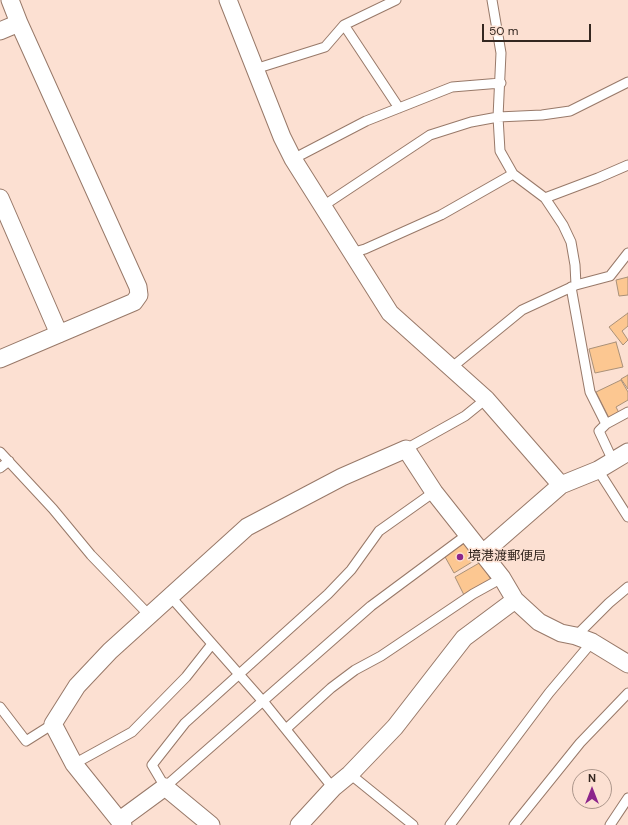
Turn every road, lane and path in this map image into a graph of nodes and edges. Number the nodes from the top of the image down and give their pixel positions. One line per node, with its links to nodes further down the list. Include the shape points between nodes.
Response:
1 (10, 0): 5 (street)
2 (228, 0): 8 (street)
3 (396, 0): 6 (lane)
4 (492, 0): 10 (lane, via 501,53)
5 (19, 23): 7 (street); 22 (street, via 138,287 139,295 134,302)
6 (344, 24): 8 (lane, via 326,47); 11 (lane)
7 (0, 31)
8 (255, 69): 13 (street)
9 (628, 82): 12 (lane, via 570,111)
10 (500, 83): 11 (lane, via 452,87); 12 (lane)
11 (399, 108): 13 (lane, via 366,121)
12 (498, 117): 15 (lane, via 500,151); 18 (lane, via 471,122 430,135)
13 (293, 159): 18 (street)
14 (628, 165): 17 (lane)
15 (513, 174): 17 (lane); 19 (lane, via 441,215)
16 (0, 198): 22 (street)
17 (545, 198): 21 (lane, via 563,225 570,242 576,266)
18 (323, 206): 19 (street)
19 (351, 253): 24 (street, via 390,313)
20 (628, 254): 21 (lane, via 610,276)
21 (574, 286): 24 (lane, via 522,310); 27 (lane, via 590,392)
22 (59, 334): 23 (street)
23 (0, 360)
24 (451, 368): 25 (street)
25 (486, 398): 28 (lane, via 465,416); 35 (street)
26 (628, 412): 27 (lane)
27 (606, 424): 32 (lane, via 599,431)
28 (406, 449): 36 (street); 42 (street, via 342,477 247,527)
29 (0, 452): 31 (lane)
30 (628, 452): 32 (street)
31 (9, 461): 33 (lane); 44 (lane, via 91,555)
32 (613, 461): 34 (street)
33 (0, 468)
34 (598, 470): 35 (street); 37 (lane)
35 (561, 485): 39 (street)
36 (434, 492): 38 (street); 49 (lane, via 379,531 351,570 328,594)
37 (628, 517)
38 (468, 534): 39 (street); 51 (lane, via 371,606 320,648)
39 (483, 553): 40 (street)
40 (502, 578): 43 (street); 54 (lane, via 355,670)
41 (628, 587): 45 (lane)
42 (170, 596): 44 (street); 47 (lane)
43 (515, 600): 45 (street, via 539,622 561,633); 56 (street, via 464,638 394,728)
44 (150, 614): 53 (street, via 110,651 78,686)
45 (576, 636): 46 (street)
46 (592, 642): 48 (street); 64 (lane, via 549,693)
47 (212, 644): 49 (lane); 55 (lane, via 186,677 132,732)
48 (628, 664)
49 (239, 674): 51 (lane); 57 (lane, via 186,723 154,760 152,765)
50 (628, 693): 65 (lane, via 580,743)
51 (263, 702): 54 (lane); 57 (lane)
52 (0, 707): 53 (lane, via 26,741)
53 (53, 724): 55 (street)
54 (286, 729): 58 (lane)
55 (74, 764): 60 (street)
56 (350, 774): 58 (street); 63 (lane)
57 (165, 786): 60 (street); 61 (street)
58 (333, 788): 62 (street)
59 (628, 798): 66 (lane)
60 (121, 823)
61 (211, 825)
62 (299, 825)
63 (413, 825)
64 (450, 825)
65 (514, 825)
66 (610, 825)

